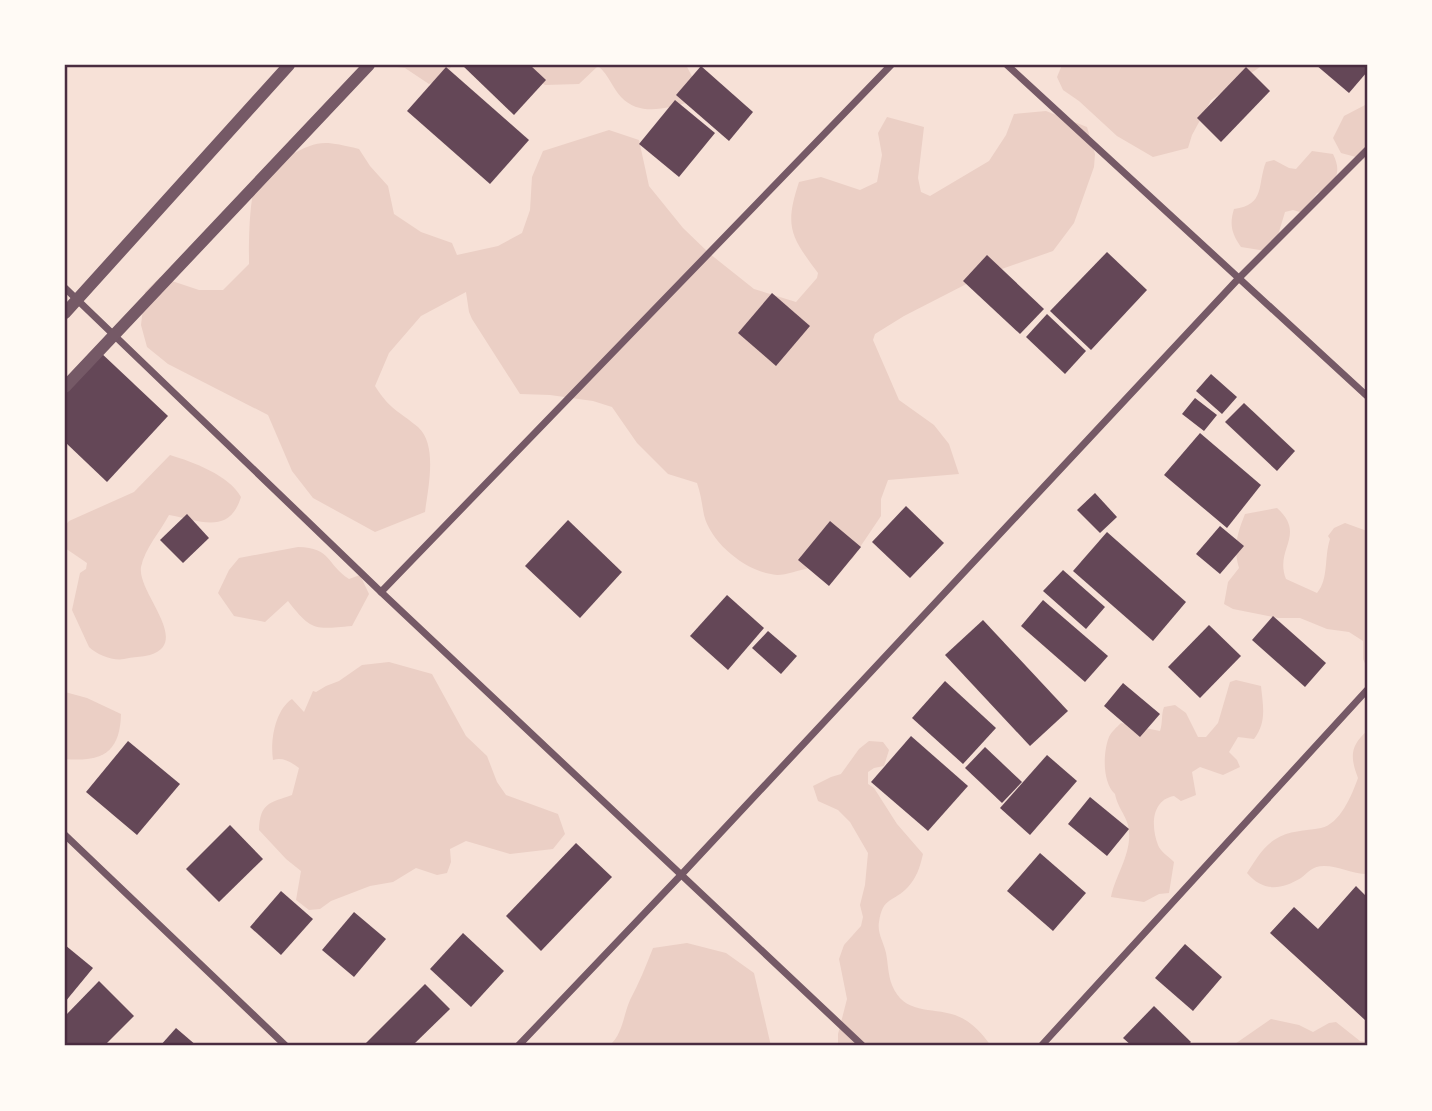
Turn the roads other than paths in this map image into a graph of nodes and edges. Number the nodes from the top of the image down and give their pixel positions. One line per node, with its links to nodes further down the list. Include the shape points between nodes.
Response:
1 (289, 65): 8 (street)
2 (369, 65): 10 (street)
3 (891, 65): 13 (street)
4 (1007, 65): 6 (street)
5 (1367, 150): 6 (street)
6 (1239, 278): 12 (street); 16 (street)
7 (65, 288): 8 (street)
8 (77, 300): 9 (street); 10 (street)
9 (65, 313)
10 (114, 335): 11 (street); 13 (street)
11 (65, 387)
12 (1367, 397)
13 (381, 592): 16 (street)
14 (1367, 690): 20 (street)
15 (65, 835): 17 (street)
16 (681, 875): 18 (street); 19 (street)
17 (286, 1046)
18 (517, 1046)
19 (863, 1046)
20 (1041, 1046)

